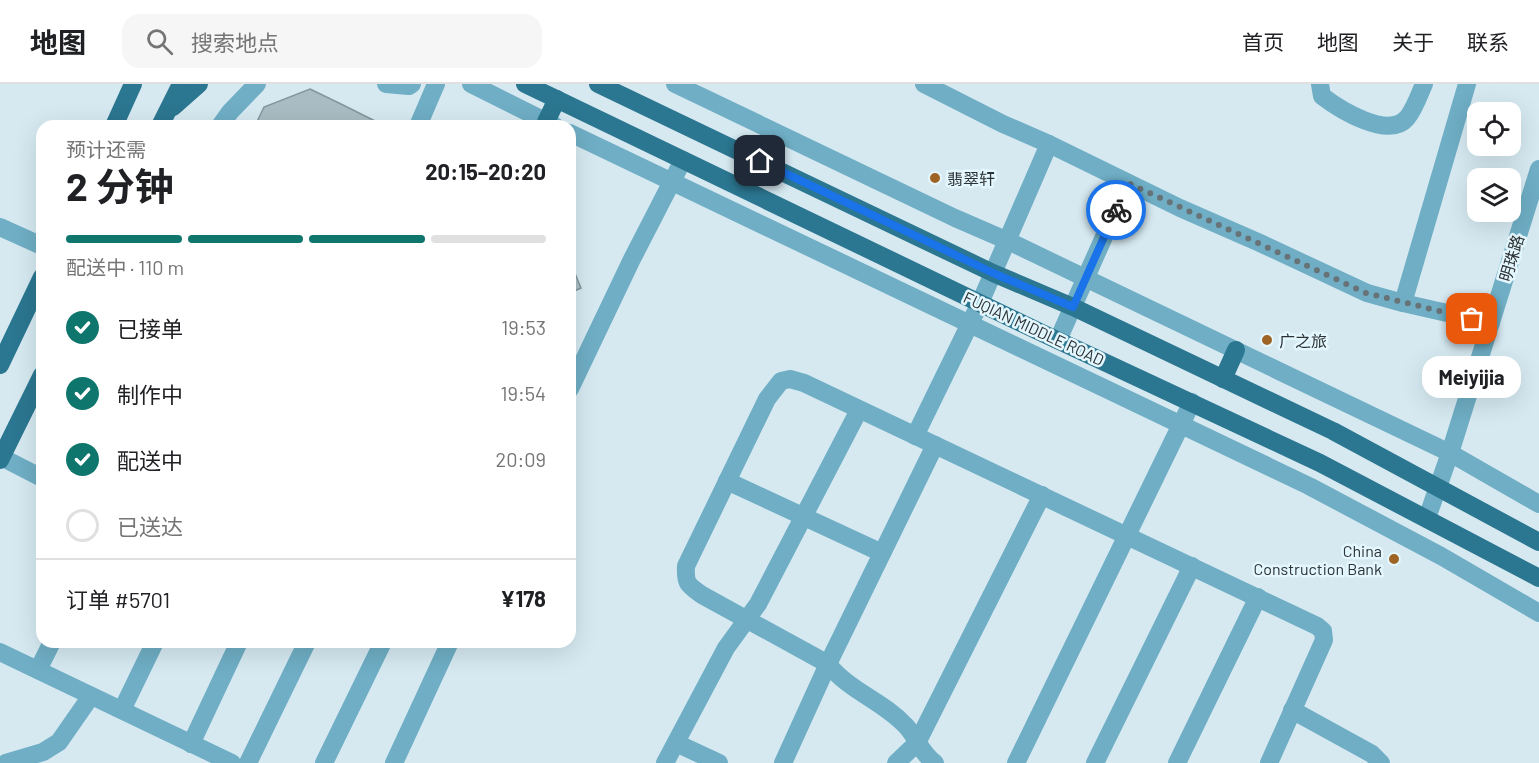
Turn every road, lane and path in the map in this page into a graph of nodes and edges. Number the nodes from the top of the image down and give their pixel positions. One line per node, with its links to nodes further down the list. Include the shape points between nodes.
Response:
1 (133, 84): 17 (main road)
2 (181, 84): 18 (main road)
3 (199, 84): 19 (main road)
4 (257, 84): 20 (street)
5 (386, 84): 6 (street)
6 (412, 84)
7 (436, 84): 21 (street)
8 (471, 84): 22 (street)
9 (525, 84): 16 (main road, FUQIAN MIDDLE ROAD)
10 (598, 84): 33 (main road, FUQIAN MIDDLE ROAD)
11 (675, 84): 31 (street)
12 (924, 84): 25 (street)
13 (1320, 84): 14 (street, via 1322,96 1334,105 1353,116 1392,126 1406,120)
14 (1424, 84)
15 (1467, 84): 37 (street)
16 (557, 99): 23 (main road); 26 (main road, FUQIAN MIDDLE ROAD)
17 (117, 120)
18 (166, 120)
19 (167, 120)
20 (225, 120)
21 (421, 120)
22 (542, 120)
23 (551, 120)
24 (576, 136): 28 (street)
25 (1049, 144): 29 (street); 31 (street)
26 (683, 160): 28 (street); 36 (main road, FUQIAN MIDDLE ROAD)
27 (1539, 169): 39 (street, 明珠路)
28 (672, 183): 40 (street); 44 (street)
29 (1128, 183): 34 (street); 37 (street, via 1366,293)
30 (0, 227): 32 (street)
31 (1008, 241): 33 (street); 34 (street)
32 (36, 243)
33 (993, 273): 36 (street); 38 (main road, FUQIAN MIDDLE ROAD)
34 (1086, 279): 38 (street); 42 (street)
35 (36, 290): 43 (main road)
36 (980, 303): 40 (street); 41 (main road, FUQIAN MIDDLE ROAD)
37 (1403, 303): 39 (street)
38 (1073, 307): 41 (street); 45 (main road, FUQIAN MIDDLE ROAD)
39 (1491, 323): 52 (street, 明珠路)
40 (969, 324): 49 (street); 50 (street)
41 (1058, 340): 47 (main road, FUQIAN MIDDLE ROAD)
42 (1236, 350): 45 (main road); 52 (street)
43 (0, 365)
44 (576, 376)
45 (1223, 379): 56 (main road, FUQIAN MIDDLE ROAD)
46 (36, 387): 53 (main road)
47 (1192, 402): 49 (street); 60 (main road, FUQIAN MIDDLE ROAD)
48 (859, 410): 50 (street); 55 (street, via 804,383 781,381 767,399); 59 (street)
49 (1181, 426): 61 (street); 67 (street, via 1308,486)
50 (915, 436): 51 (street)
51 (935, 445): 57 (street); 63 (street)
52 (1450, 453): 56 (street, 明珠路); 58 (street)
53 (1, 459): 54 (street)
54 (36, 475)
55 (727, 481): 59 (street); 68 (street, via 686,566 685,578 702,595)
56 (1439, 487): 60 (street, 明珠路); 62 (main road, FUQIAN MIDDLE ROAD)
57 (1042, 495): 61 (street); 82 (street)
58 (1539, 504)
59 (804, 517): 63 (street); 68 (street)
60 (1427, 518): 65 (main road, FUQIAN MIDDLE ROAD)
61 (1128, 536): 64 (street); 94 (street)
62 (1539, 542)
63 (882, 553): 76 (street)
64 (1192, 566): 66 (street); 95 (street)
65 (1539, 578)
66 (1258, 597): 80 (street, via 1323,631 1324,640); 96 (street)
67 (1539, 613)
68 (747, 619): 76 (street); 81 (street, via 726,648)
69 (49, 648): 77 (street)
70 (151, 648): 79 (street)
71 (236, 648): 83 (street)
72 (304, 648): 86 (street)
73 (380, 648): 87 (street)
74 (447, 648): 88 (street)
75 (0, 652): 77 (street)
76 (828, 664): 82 (street, via 838,678 905,725); 91 (street)
77 (38, 670): 78 (street)
78 (91, 696): 79 (street); 84 (street, via 59,742 43,752)
79 (122, 710): 83 (street)
80 (1292, 710): 97 (street); 98 (street)
81 (676, 743): 89 (street); 90 (street)
82 (917, 743): 92 (street); 93 (street)
83 (191, 744): 85 (street)
84 (6, 763)
85 (232, 763)
86 (248, 763)
87 (324, 763)
88 (394, 763)
89 (665, 763)
90 (719, 763)
91 (783, 763)
92 (896, 763)
93 (935, 763)
94 (1016, 763)
95 (1095, 763)
96 (1177, 763)
97 (1269, 763)
98 (1381, 763)

